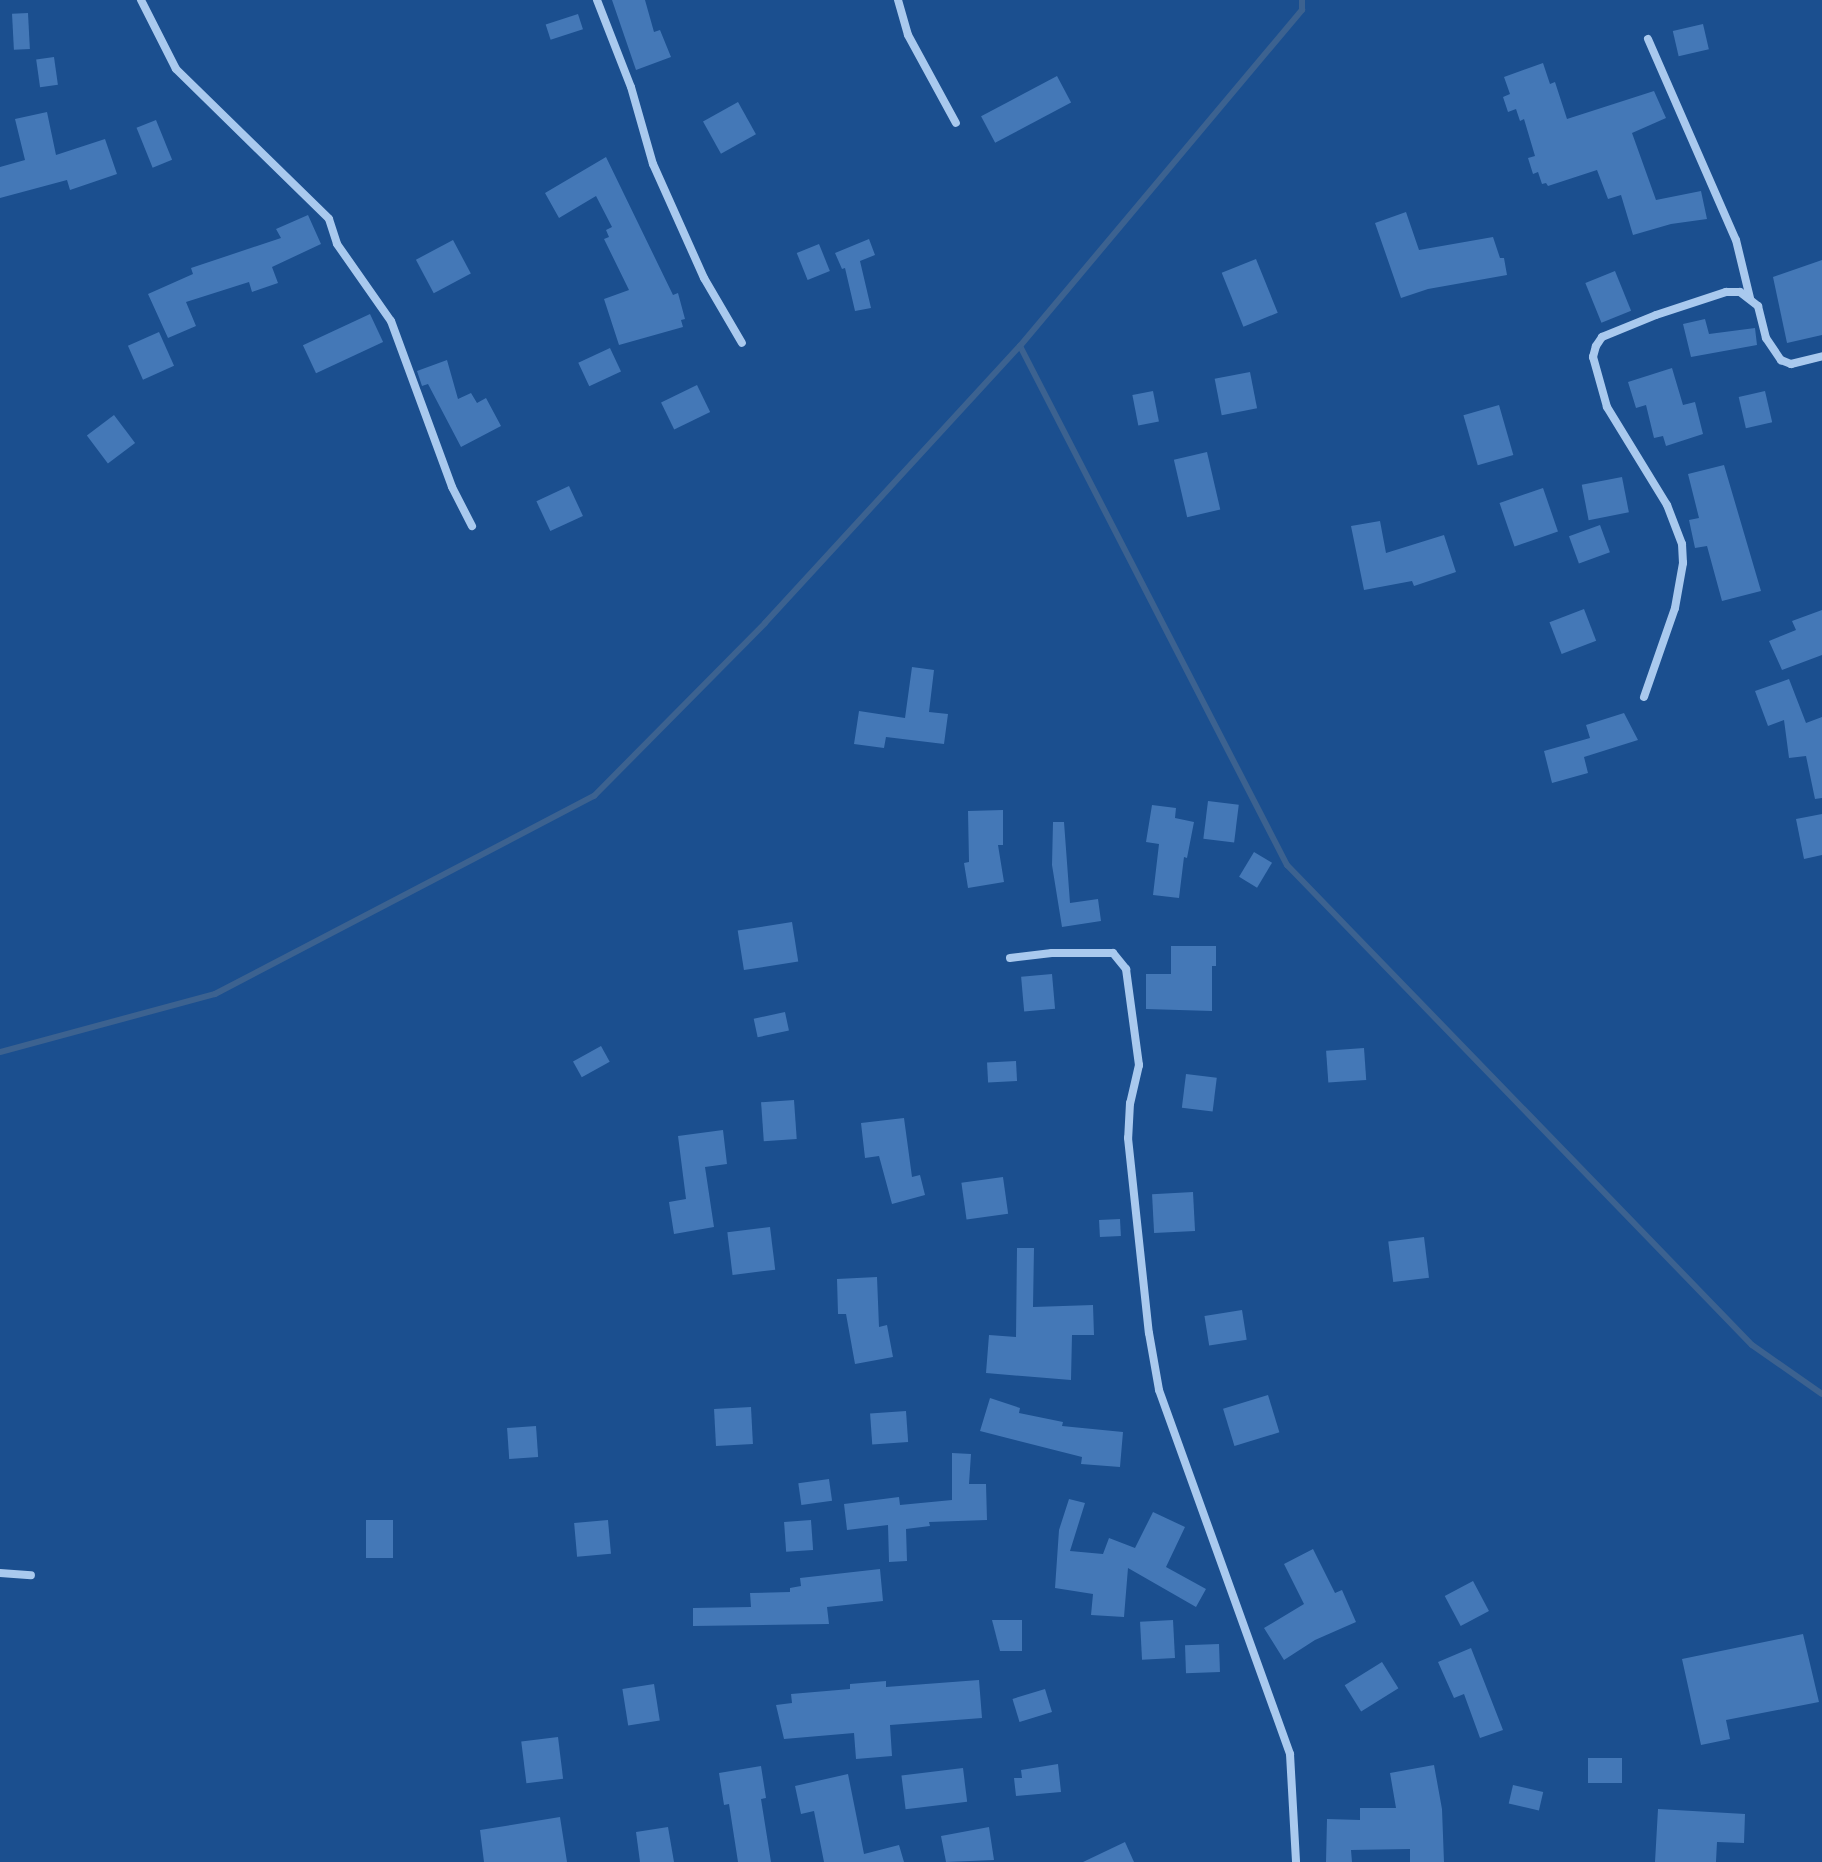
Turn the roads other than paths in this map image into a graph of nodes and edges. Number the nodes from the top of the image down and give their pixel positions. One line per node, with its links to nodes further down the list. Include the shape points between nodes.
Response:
1 (141, 0): 9 (street, via 176,69 329,219 337,244 391,321 452,487)
2 (597, 0): 7 (street, via 631,87 653,164 704,278)
3 (898, 0): 5 (street, via 908,35)
4 (1648, 39): 6 (street, via 1736,240)
5 (956, 123)
6 (1750, 298): 8 (street, via 1781,360 1791,364); 10 (street, via 1726,292 1656,315 1602,337 1593,357 1615,425 1667,505 1682,544 1675,608)
7 (742, 343)
8 (1822, 356)
9 (472, 526)
10 (1644, 697)
11 (1010, 958): 14 (street, via 1113,953 1126,969 1139,1065 1128,1138 1159,1390 1290,1754)
12 (0, 1573): 13 (street)
13 (31, 1575)
14 (1296, 1862)

